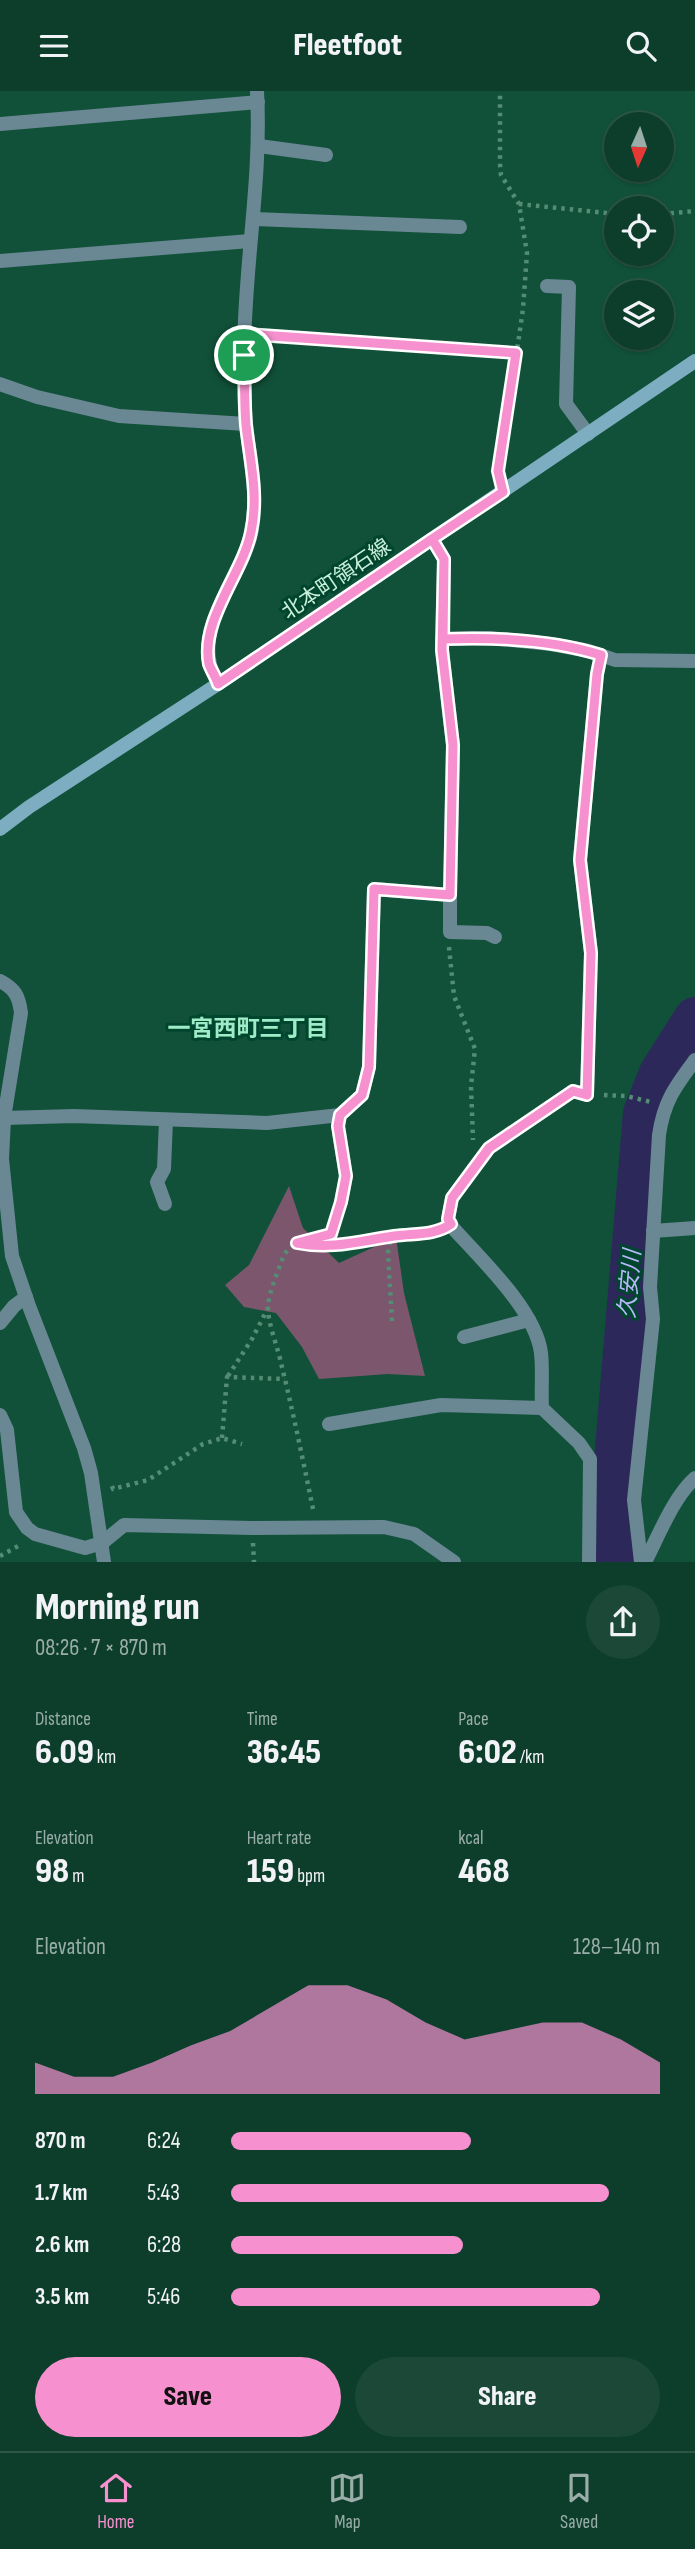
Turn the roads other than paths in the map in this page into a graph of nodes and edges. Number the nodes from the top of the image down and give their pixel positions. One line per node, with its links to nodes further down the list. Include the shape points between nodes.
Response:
1 (257, 96): 2 (street); 3 (street)
2 (0, 124)
3 (259, 146): 4 (street); 5 (street)
4 (326, 155)
5 (254, 219): 6 (street); 7 (street)
6 (460, 227)
7 (250, 241): 8 (street); 12 (street, via 245,286)
8 (0, 261)
9 (547, 286): 13 (street, via 569,287 566,404)
10 (695, 361): 13 (main road, 北本町領石線)
11 (0, 384): 12 (street, via 119,416)
12 (246, 424): 18 (street, via 254,471 253,518 247,546 221,601 210,640 209,664)
13 (588, 433): 14 (main road, 北本町領石線)
14 (432, 539): 15 (street, via 444,559); 18 (main road, 北本町領石線)
15 (443, 639): 16 (street, via 551,643); 20 (street, via 453,745)
16 (601, 655): 17 (street, via 615,660); 32 (street, via 580,860 591,953 587,1095 573,1091 489,1148 452,1198 448,1219)
17 (695, 661)
18 (218, 684): 19 (main road, 北本町領石線)
19 (0, 829)
20 (450, 895): 21 (street, via 450,932); 24 (street, via 374,889 369,1067 362,1095)
21 (495, 937)
22 (0, 981): 25 (street, via 20,999 21,1013)
23 (695, 1060): 30 (street, via 665,1106)
24 (340, 1115): 26 (street, via 267,1123); 27 (street, via 346,1176)
25 (4, 1118): 26 (street); 31 (street, via 2,1159 12,1256)
26 (166, 1120): 28 (street, via 164,1169 157,1182)
27 (341, 1202)
28 (165, 1204)
29 (695, 1227): 30 (street)
30 (653, 1231): 43 (street, via 653,1319 634,1500)
31 (26, 1297): 33 (street); 39 (street, via 92,1473)
32 (529, 1320): 34 (street); 35 (street, via 541,1350)
33 (0, 1323)
34 (464, 1337)
35 (542, 1408): 37 (street, via 442,1405); 42 (street, via 590,1458)
36 (0, 1415): 39 (street, via 8,1430 16,1512 27,1528 85,1548)
37 (329, 1424)
38 (695, 1478): 43 (street)
39 (102, 1542): 40 (street); 41 (street, via 124,1525 384,1527 414,1534)
40 (104, 1562)
41 (454, 1562)
42 (589, 1562)
43 (643, 1562)

